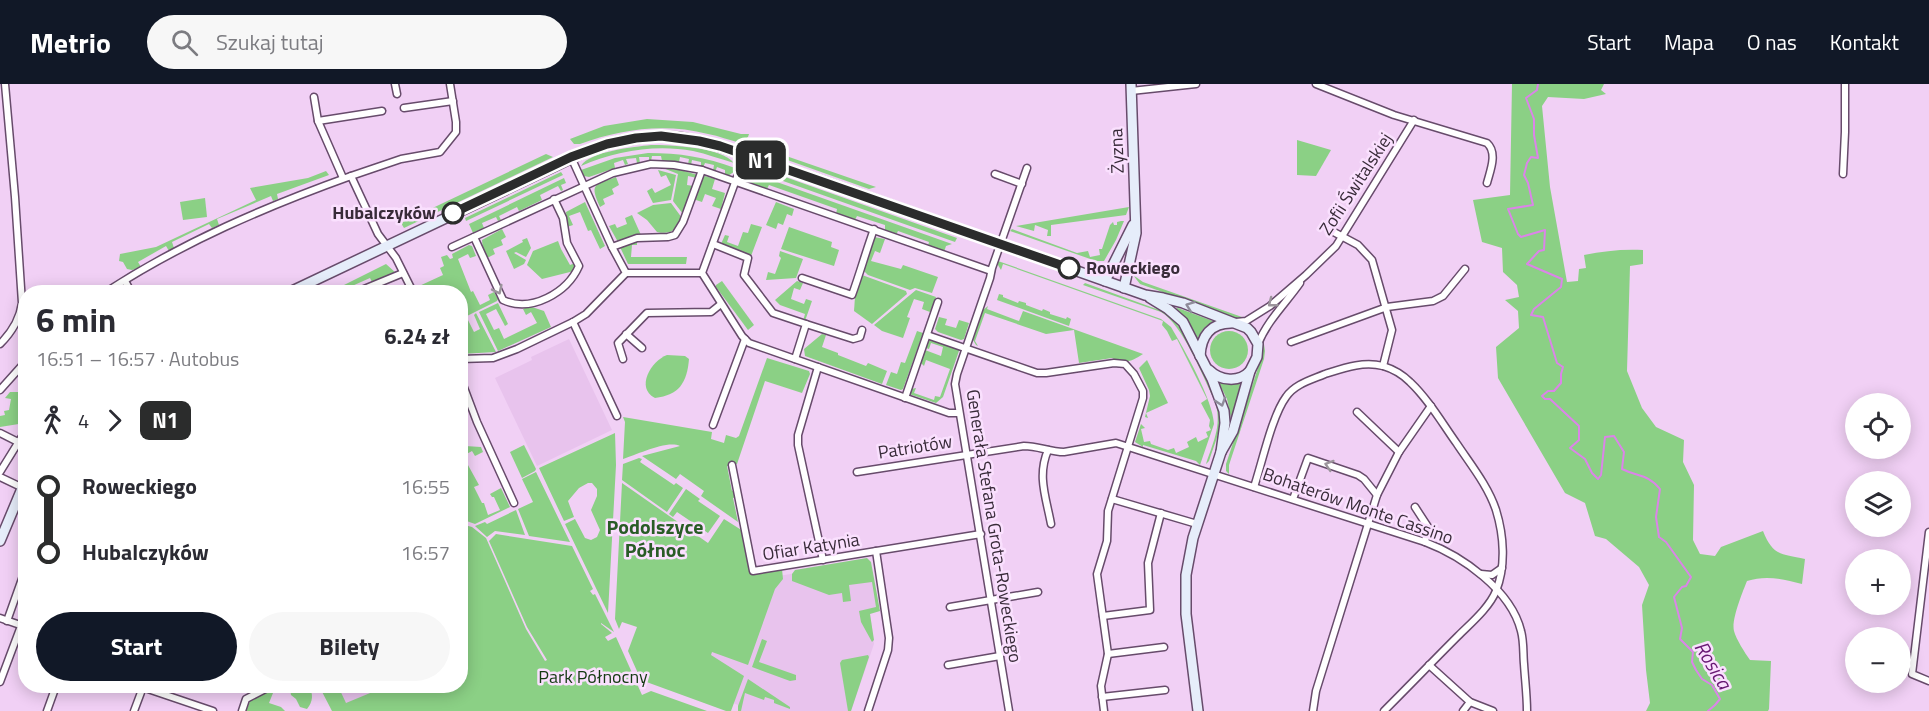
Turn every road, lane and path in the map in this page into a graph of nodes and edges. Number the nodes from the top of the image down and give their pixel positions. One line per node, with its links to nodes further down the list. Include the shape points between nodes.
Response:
1 (5, 84): 47 (street)
2 (395, 84): 8 (street)
3 (450, 84): 10 (street)
4 (1196, 84): 7 (street)
5 (1316, 84): 13 (street)
6 (1845, 84): 20 (street)
7 (1131, 87): 28 (street, Żyzna)
8 (396, 94)
9 (314, 97): 14 (street)
10 (453, 101): 11 (street); 21 (street, via 456,132 440,152 401,159)
11 (404, 108)
12 (382, 111): 14 (street)
13 (1414, 120): 24 (street, via 1491,147 1493,159); 32 (street, Zofii Świtalskiej)
14 (318, 121): 22 (street)
15 (745, 154): 16 (street, via 699,141 661,136 619,141); 23 (street); 34 (street)
16 (571, 157): 26 (street); 35 (street)
17 (1027, 168): 25 (street, Generała Stefana Grota-Roweckiego)
18 (702, 170): 23 (street); 26 (street, via 651,164); 37 (street, via 675,235 637,238)
19 (995, 174): 25 (street)
20 (1843, 174)
21 (351, 176): 22 (street); 35 (street)
22 (344, 178): 45 (street, via 228,224)
23 (735, 183): 29 (street); 33 (street)
24 (1487, 183)
25 (1022, 184): 34 (street, Generała Stefana Grota-Roweckiego)
26 (584, 185): 27 (street); 37 (street)
27 (554, 199): 31 (street); 31 (street, one-way to 27, via 503,300 521,304 548,298 579,266 567,243 562,215)
28 (1135, 217): 46 (street, Żyzna); 53 (street, Żyzna, via 1136,236)
29 (874, 229): 39 (street); 44 (street, via 852,295)
30 (1330, 230): 32 (street)
31 (474, 237): 36 (street)
32 (1342, 237): 43 (street, Zofii Świtalskiej); 57 (street, via 1358,245 1372,260)
33 (712, 244): 42 (street); 61 (street, via 748,258 744,275 773,313)
34 (1000, 245): 39 (street, Generała Stefana Grota-Roweckiego); 46 (street)
35 (387, 246): 40 (street); 50 (street)
36 (452, 247)
37 (612, 247): 41 (street)
38 (1465, 269): 57 (street, via 1443,296 1433,301)
39 (991, 271): 70 (street, Generała Stefana Grota-Roweckiego)
40 (403, 273): 51 (street); 52 (street)
41 (626, 273): 42 (street); 59 (street)
42 (702, 273): 56 (street)
43 (1306, 275): 60 (street, Zofii Świtalskiej, one-way to 60, via 1270,306 1246,321); 68 (street, via 1264,329)
44 (802, 278)
45 (125, 280): 48 (street); 49 (street)
46 (1105, 281): 53 (street)
47 (21, 285)
48 (117, 285)
49 (128, 285)
50 (305, 285)
51 (374, 285)
52 (409, 285)
53 (1124, 288): 54 (street)
54 (1145, 295): 60 (street, one-way to 54, via 1183,303); 71 (street, via 1183,322)
55 (938, 302): 64 (street)
56 (722, 304): 63 (street, via 711,312 646,313); 65 (street)
57 (1387, 307): 66 (street); 76 (street, via 1392,330)
58 (18, 316): 67 (street)
59 (573, 322): 72 (street, via 494,358); 86 (street)
60 (1234, 323): 68 (street, via 1247,328); 71 (street, via 1219,324 1208,331)
61 (807, 324): 62 (street, via 853,339 860,337); 74 (street)
62 (862, 330)
63 (626, 334): 69 (street); 73 (street, via 618,343)
64 (927, 335): 70 (street); 82 (street)
65 (745, 339): 74 (street); 87 (street)
66 (1291, 342)
67 (0, 344)
68 (1258, 344): 79 (street)
69 (642, 348)
70 (966, 348): 85 (street, Generała Stefana Grota-Roweckiego, via 956,381); 90 (street, via 1042,373 1125,364 1143,391)
71 (1200, 356): 75 (street)
72 (468, 359)
73 (623, 359)
74 (795, 359): 77 (street)
75 (1206, 366): 79 (street, via 1214,375 1227,379 1240,378); 92 (street, one-way to 92, via 1224,411)
76 (1383, 366): 83 (street, via 1402,375); 101 (street, via 1348,366 1297,386 1288,394)
77 (818, 367): 82 (street); 117 (street, via 798,445)
78 (18, 370): 80 (street)
79 (1250, 371): 92 (street, via 1233,431)
80 (0, 390)
81 (468, 398): 106 (street)
82 (905, 398): 85 (street)
83 (1431, 406): 93 (street); 118 (street, via 1492,499 1501,535)
84 (1357, 412): 93 (street)
85 (960, 413): 94 (street, Generała Stefana Grota-Roweckiego)
86 (617, 416)
87 (713, 425)
88 (0, 432): 89 (street)
89 (18, 442): 96 (street)
90 (1129, 447): 91 (street, Patriotów, via 1110,443 1064,452); 98 (street, Patriotów); 104 (street)
91 (1048, 450): 94 (street, Patriotów, via 1024,446); 110 (street, via 1041,474)
92 (1221, 452): 98 (street)
93 (1399, 452): 102 (street)
94 (967, 455): 97 (street, Patriotów); 113 (street, Generała Stefana Grota-Roweckiego)
95 (732, 465): 117 (street, Ofiar Katynia, via 753,571)
96 (0, 472)
97 (857, 472)
98 (1214, 473): 101 (street, Bohaterów Monte Cassino); 111 (street)
99 (0, 477): 100 (street)
100 (18, 482)
101 (1254, 487): 105 (street, Bohaterów Monte Cassino)
102 (1377, 495): 105 (street, one-way to 105, via 1358,475 1308,458); 109 (street)
103 (18, 496): 114 (street)
104 (1112, 499): 108 (street); 126 (street, via 1107,541 1097,574)
105 (1293, 499): 109 (street, Bohaterów Monte Cassino)
106 (514, 503)
107 (1415, 507): 115 (street, via 1428,527)
108 (1161, 513): 111 (street); 126 (street, via 1148,563 1150,610)
109 (1369, 523): 115 (street, Bohaterów Monte Cassino); 153 (street, via 1341,606)
110 (1051, 524)
111 (1197, 524): 152 (street, via 1187,566 1185,600)
112 (1929, 531): 120 (street)
113 (981, 534): 116 (street, Ofiar Katynia); 124 (street, Generała Stefana Grota-Roweckiego)
114 (1, 538)
115 (1425, 542): 119 (street, Bohaterów Monte Cassino, via 1453,554)
116 (876, 551): 117 (street, Ofiar Katynia); 149 (street, via 889,643)
117 (822, 560)
118 (1503, 568): 119 (street); 121 (street)
119 (1481, 574): 121 (street, Bohaterów Monte Cassino)
120 (1926, 577): 136 (street, via 1912,674)
121 (1496, 591): 135 (street, via 1472,622); 157 (street, Bohaterów Monte Cassino, via 1514,614 1521,632)
122 (1038, 592): 124 (street)
123 (18, 593): 128 (street)
124 (991, 601): 125 (street); 133 (street, Generała Stefana Grota-Roweckiego)
125 (950, 608)
126 (1103, 616): 132 (street)
127 (0, 618): 128 (street)
128 (7, 621): 129 (street)
129 (18, 625)
130 (18, 639): 137 (street)
131 (1164, 647): 132 (street)
132 (1108, 654): 143 (street)
133 (1000, 656): 134 (street); 150 (street, Generała Stefana Grota-Roweckiego)
134 (948, 665)
135 (1429, 665): 144 (street); 154 (street)
136 (1929, 681)
137 (0, 682)
138 (1165, 690): 143 (street)
139 (53, 693): 145 (street)
140 (139, 693): 146 (street)
141 (161, 693): 147 (street)
142 (254, 693): 148 (street, via 246,699)
143 (1102, 697): 151 (street)
144 (1470, 702): 155 (street); 156 (street)
145 (47, 711)
146 (134, 711)
147 (213, 711)
148 (242, 711)
149 (868, 711)
150 (1009, 711)
151 (1104, 711)
152 (1198, 711)
153 (1313, 711)
154 (1384, 711)
155 (1463, 711)
156 (1493, 711)
157 (1527, 711)

